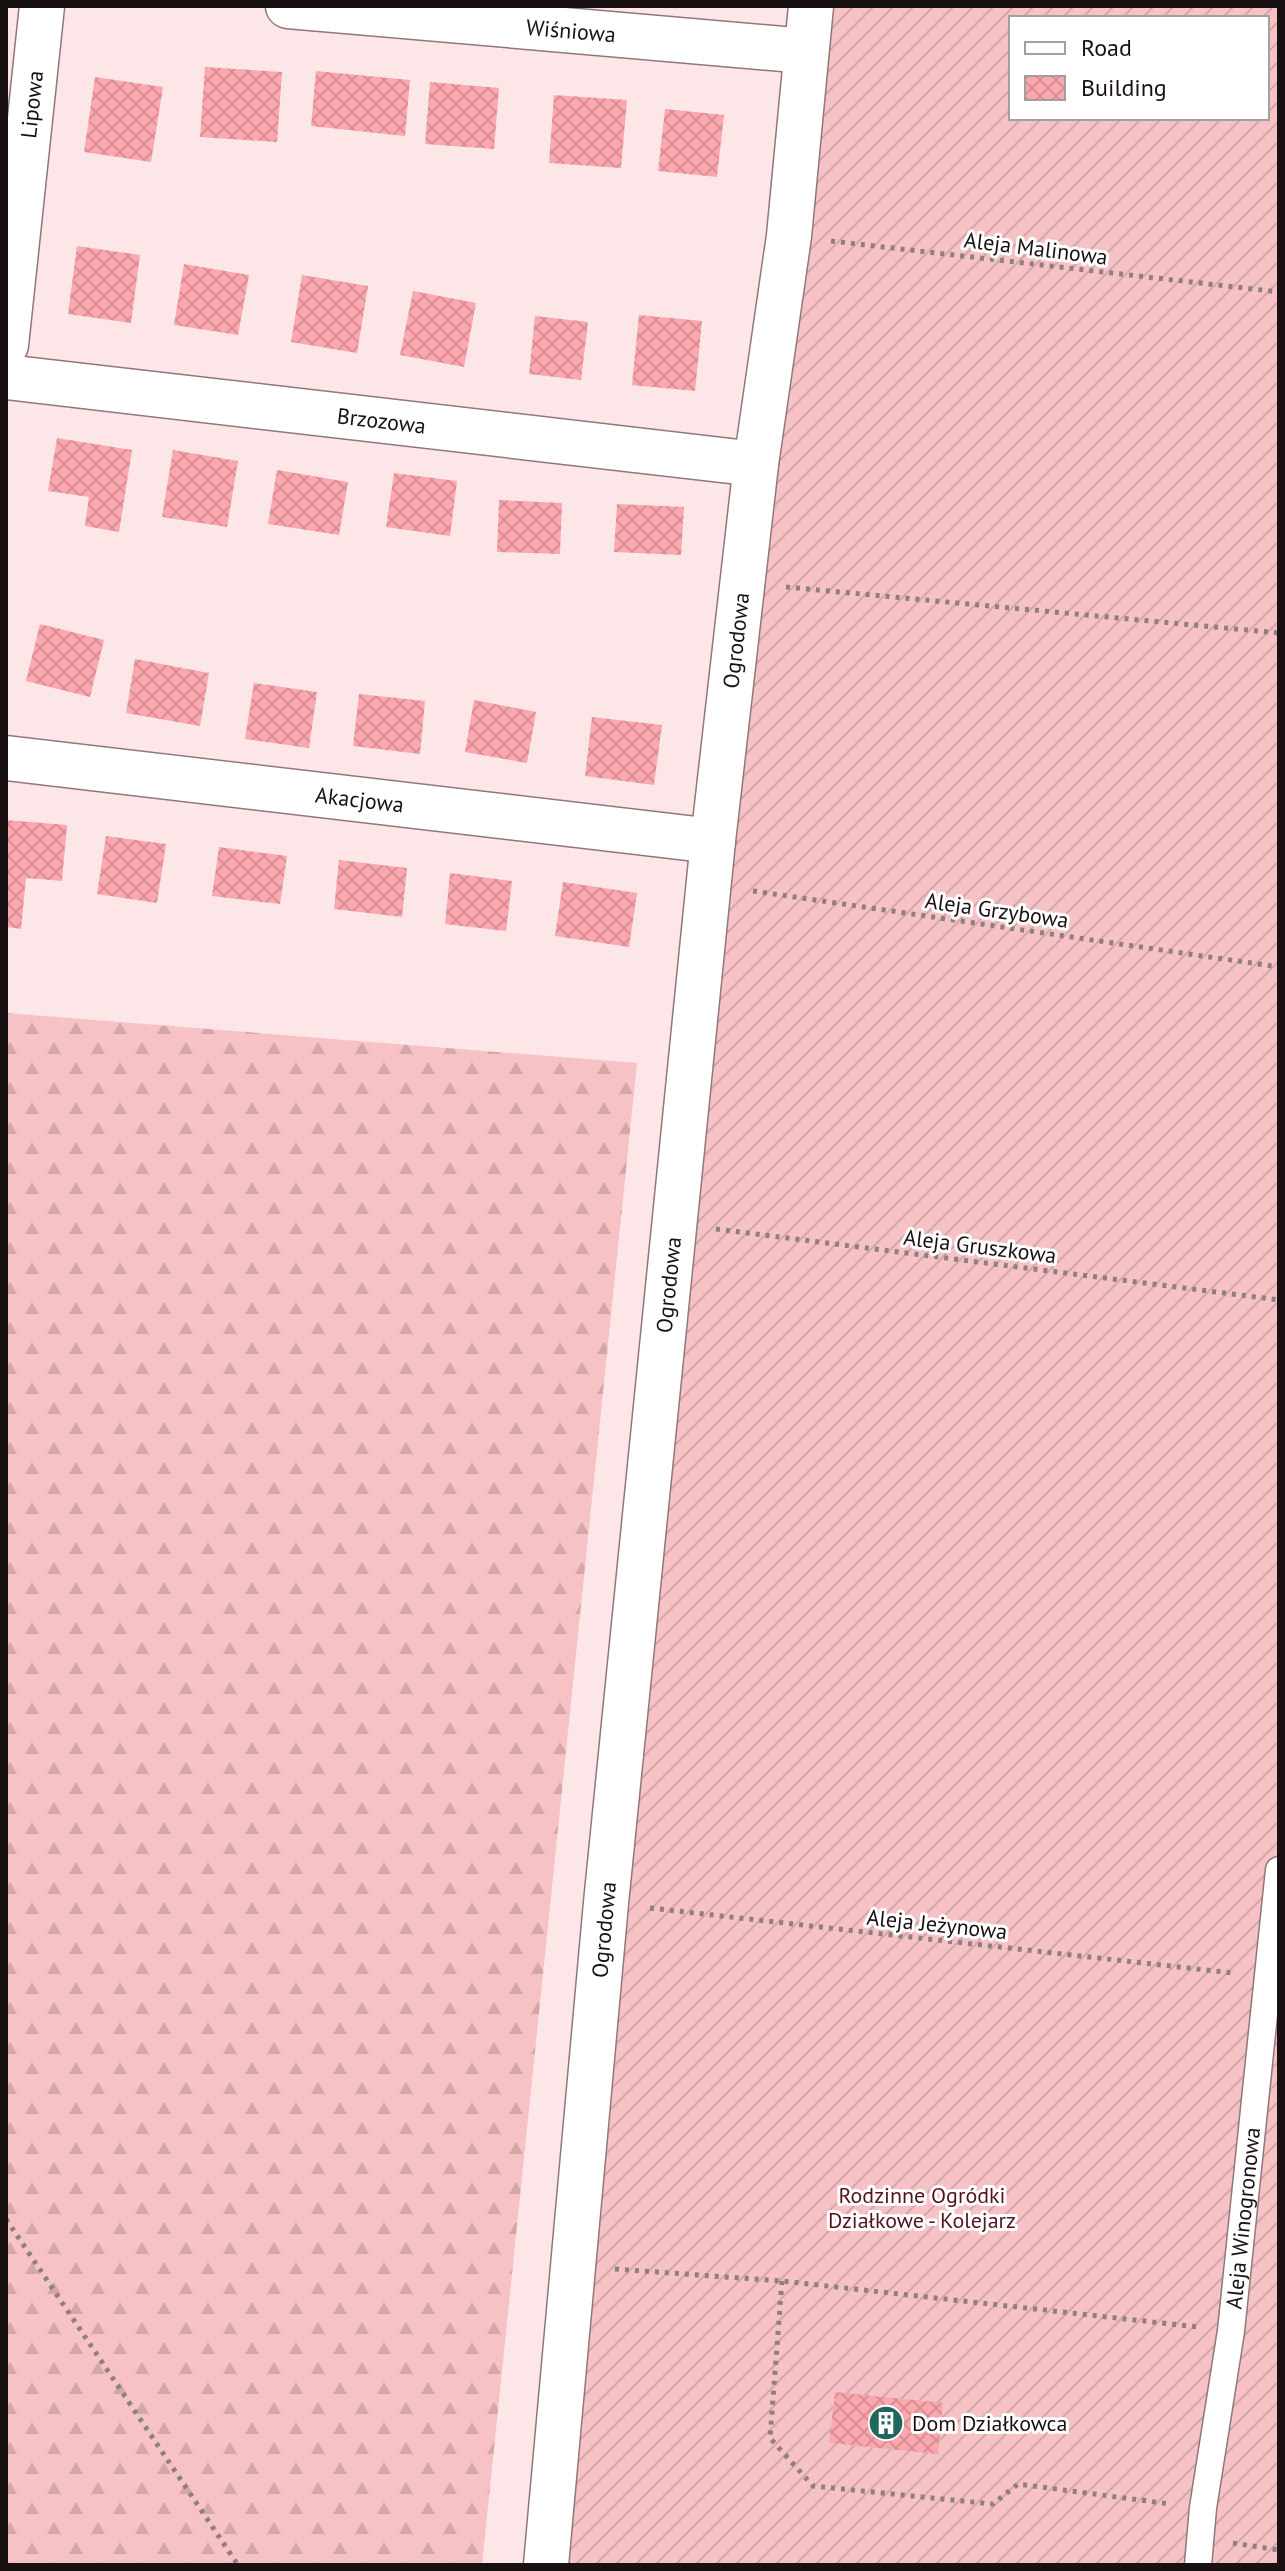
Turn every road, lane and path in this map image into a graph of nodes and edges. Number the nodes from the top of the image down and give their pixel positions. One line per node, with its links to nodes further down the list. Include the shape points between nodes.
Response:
1 (42, 6): 7 (street, Lipowa)
2 (288, 6): 4 (street, Wiśniowa)
3 (811, 6): 4 (street, Ogrodowa)
4 (806, 51): 5 (street, Ogrodowa)
5 (789, 236): 6 (path, Aleja Malinowa); 9 (street, Ogrodowa)
6 (1279, 292)
7 (6, 345)
8 (6, 377): 9 (street, Brzozowa)
9 (756, 464): 10 (street, Ogrodowa)
10 (744, 583): 11 (path); 13 (street, Ogrodowa)
11 (1279, 633)
12 (6, 758): 13 (street, Akacjowa)
13 (713, 841): 14 (street, Ogrodowa)
14 (710, 884): 15 (path, Aleja Grzybowa); 16 (street, Ogrodowa)
15 (1279, 967)
16 (677, 1224): 17 (path, Aleja Gruszkowa); 19 (street, Ogrodowa)
17 (1279, 1300)
18 (1279, 1870): 20 (lane, Aleja Winogronowa)
19 (606, 1903): 20 (path, Aleja Jeżynowa); 22 (street, Ogrodowa)
20 (1266, 1977): 24 (lane, Aleja Winogronowa)
21 (6, 2219): 26 (path)
22 (573, 2266): 23 (path); 27 (street, Ogrodowa)
23 (782, 2281): 24 (path); 25 (path, via 770,2438 813,2486 993,2504 1018,2484)
24 (1231, 2331): 25 (lane, Aleja Winogronowa)
25 (1203, 2508): 28 (lane, Aleja Winogronowa)
26 (238, 2565)
27 (546, 2565)
28 (1198, 2565)

